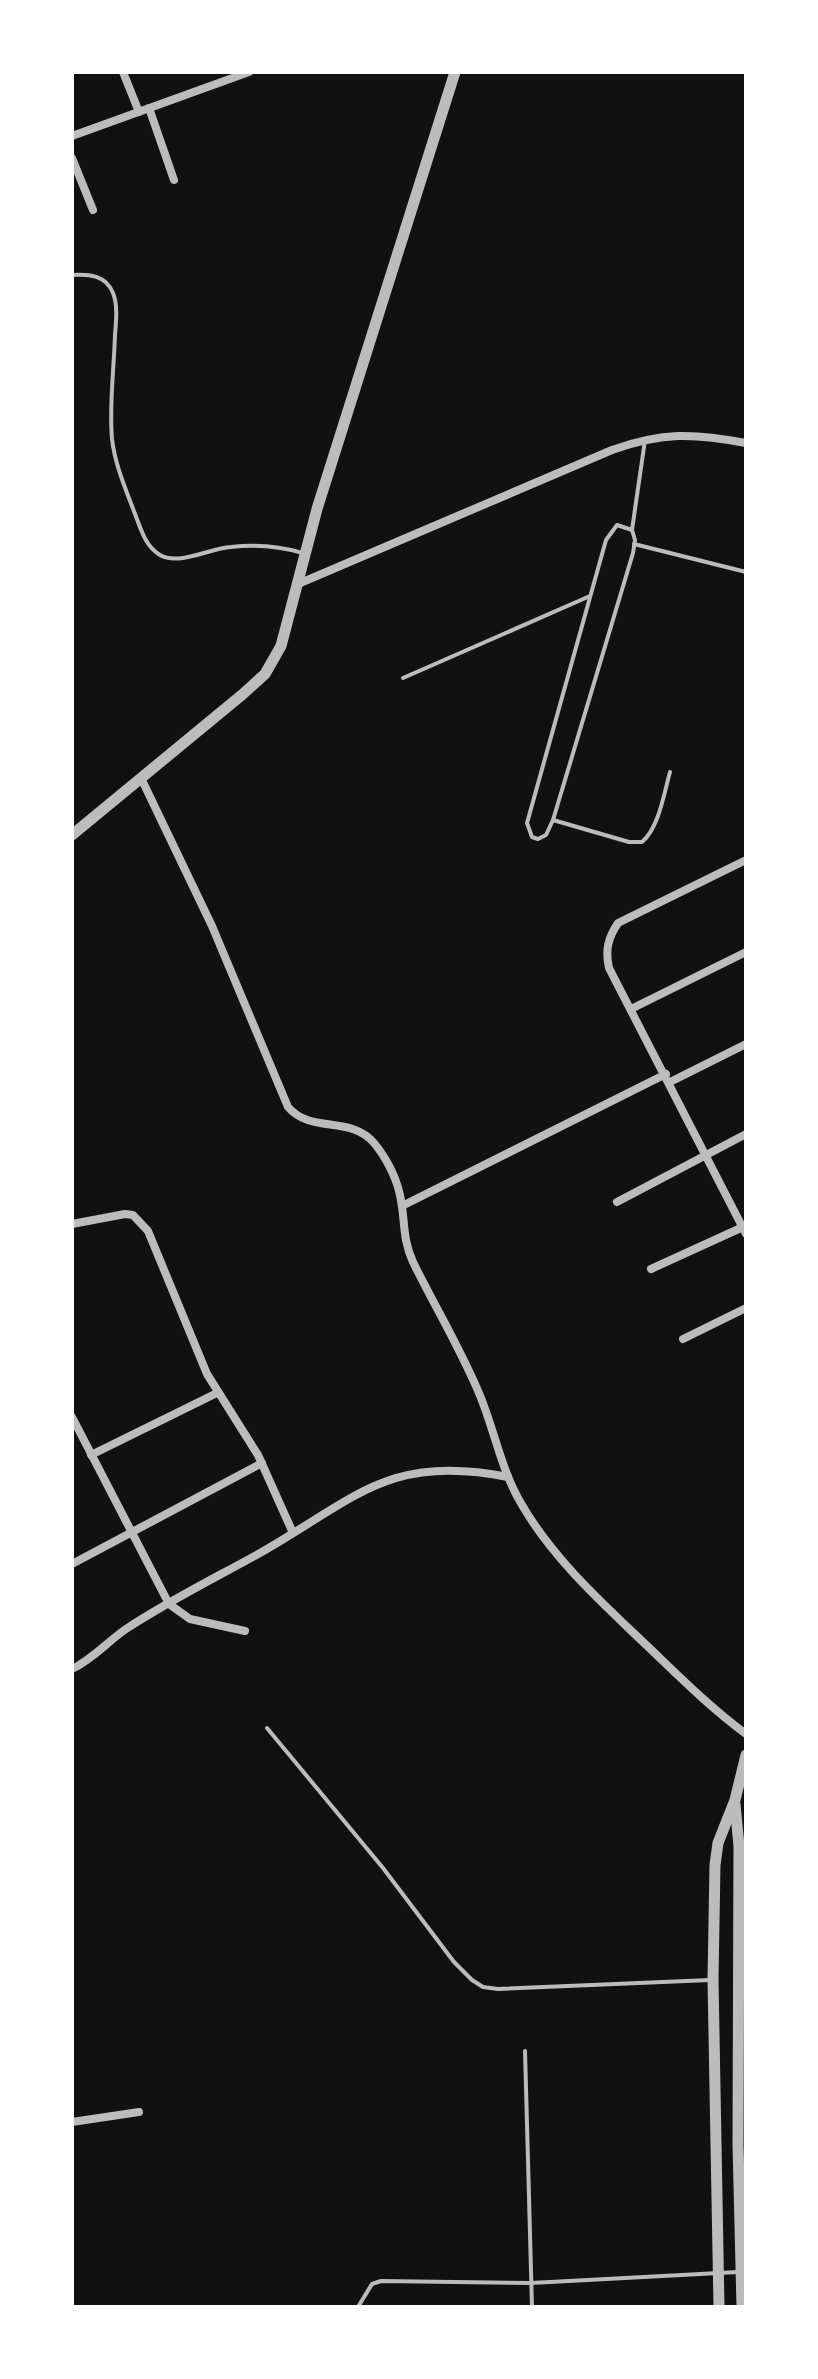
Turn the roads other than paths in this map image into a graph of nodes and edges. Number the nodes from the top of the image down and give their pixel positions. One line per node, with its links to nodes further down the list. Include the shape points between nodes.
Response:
1 (123, 72): 4 (street)
2 (249, 72): 4 (street)
3 (455, 72): 14 (street)
4 (144, 110): 5 (street); 7 (street)
5 (72, 136)
6 (72, 158): 8 (street)
7 (174, 180)
8 (93, 210)
9 (72, 275): 14 (lane, via 91,274 113,292 112,438 146,543 168,559 266,545)
10 (645, 438): 11 (street, via 681,435); 12 (lane); 16 (street)
11 (746, 443)
12 (632, 530): 13 (lane); 17 (lane, via 617,525 610,532)
13 (634, 544): 15 (lane); 21 (lane)
14 (306, 554): 16 (street)
15 (746, 572)
16 (298, 584): 20 (street, via 281,646 265,674)
17 (590, 596): 18 (lane); 21 (lane, via 528,831 538,839)
18 (403, 678)
19 (670, 772): 21 (lane, via 649,837 642,842)
20 (141, 778): 22 (street); 31 (street, via 212,926 288,1107 311,1123 348,1126 373,1142)
21 (553, 820)
22 (72, 835)
23 (746, 860): 25 (street, via 618,923 606,953)
24 (746, 952): 25 (street)
25 (631, 1009): 27 (street)
26 (746, 1044): 27 (street)
27 (668, 1078): 29 (street); 31 (street)
28 (746, 1134): 29 (street)
29 (706, 1154): 30 (street); 33 (street)
30 (617, 1202)
31 (402, 1206): 41 (street, via 407,1247 479,1394)
32 (72, 1224): 37 (street, via 125,1214 141,1221)
33 (744, 1230): 34 (street)
34 (651, 1269)
35 (746, 1308): 36 (street)
36 (683, 1339)
37 (217, 1393): 39 (street); 40 (street)
38 (72, 1417): 39 (street)
39 (91, 1455): 42 (street)
40 (262, 1463): 42 (street); 43 (street)
41 (508, 1477): 43 (street, via 452,1468 398,1476 349,1497); 49 (street, via 523,1507 590,1593)
42 (130, 1532): 44 (street); 45 (street)
43 (293, 1533): 45 (street)
44 (72, 1564)
45 (169, 1604): 46 (street, via 190,1619); 47 (street)
46 (245, 1631)
47 (72, 1669)
48 (267, 1728): 53 (lane, via 454,1962 483,1987)
49 (746, 1734)
50 (746, 1755): 51 (street)
51 (735, 1800): 52 (street); 53 (street, via 715,1865)
52 (742, 1962): 57 (street)
53 (713, 1979): 58 (street)
54 (525, 2051): 60 (lane)
55 (139, 2112): 56 (street)
56 (72, 2122)
57 (742, 2144): 59 (street)
58 (718, 2272): 59 (lane); 60 (lane); 63 (street)
59 (740, 2272): 64 (street)
60 (531, 2283): 61 (lane, via 381,2281 364,2293); 62 (lane)
61 (358, 2307)
62 (532, 2307)
63 (719, 2307)
64 (742, 2307)

